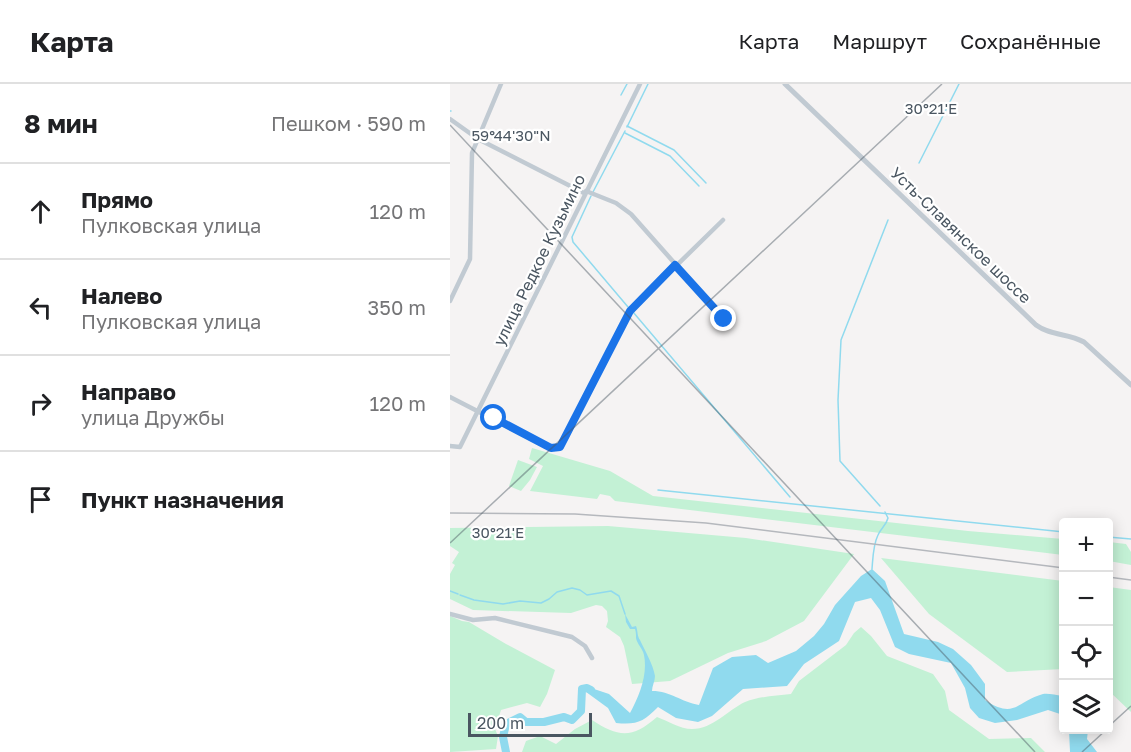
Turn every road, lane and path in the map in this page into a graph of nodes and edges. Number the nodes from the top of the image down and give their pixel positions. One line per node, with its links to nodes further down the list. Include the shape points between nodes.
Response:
1 (501, 84): 5 (street)
2 (640, 84): 6 (street, улица Редкое Кузьмино)
3 (785, 84): 11 (street, Усть-Славянское шоссе, via 1036,325 1049,333 1084,342)
4 (450, 118): 5 (street)
5 (477, 139): 6 (street); 9 (street, via 471,164 470,259)
6 (585, 192): 8 (street, via 616,203 631,214); 13 (street, улица Редкое Кузьмино)
7 (723, 220): 8 (street)
8 (675, 265): 10 (street); 13 (street, via 630,311 560,447 551,448)
9 (450, 301)
10 (724, 319)
11 (1131, 385)
12 (450, 397): 13 (street)
13 (477, 412): 14 (street, улица Редкое Кузьмино, via 460,447)
14 (450, 446)
15 (450, 614): 16 (street, via 469,620 495,618 572,637 585,646)
16 (592, 658)

